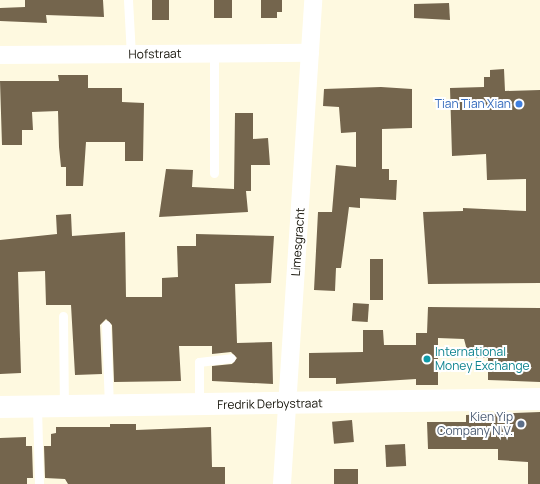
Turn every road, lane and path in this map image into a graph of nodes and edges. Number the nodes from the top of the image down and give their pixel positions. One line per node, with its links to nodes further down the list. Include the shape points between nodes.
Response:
1 (128, 0): 6 (lane)
2 (313, 0): 3 (street, Limesgracht)
3 (310, 53): 4 (street, Hofstraat); 12 (street, Limesgracht)
4 (214, 54): 6 (street, Hofstraat); 7 (lane)
5 (0, 55): 6 (street, Hofstraat)
6 (131, 55)
7 (214, 173)
8 (63, 316): 14 (lane)
9 (106, 325): 15 (lane)
10 (231, 358): 13 (lane, via 199,362)
11 (540, 399): 12 (main road, Fredrik Derbystraat)
12 (287, 404): 13 (main road, Fredrik Derbystraat); 19 (street, Limesgracht)
13 (198, 405): 15 (main road, Fredrik Derbystraat)
14 (64, 406): 15 (main road, Fredrik Derbystraat); 17 (main road, Fredrik Derbystraat)
15 (109, 406)
16 (0, 407): 17 (main road, Fredrik Derbystraat)
17 (37, 407): 18 (lane)
18 (39, 484)
19 (282, 484)

